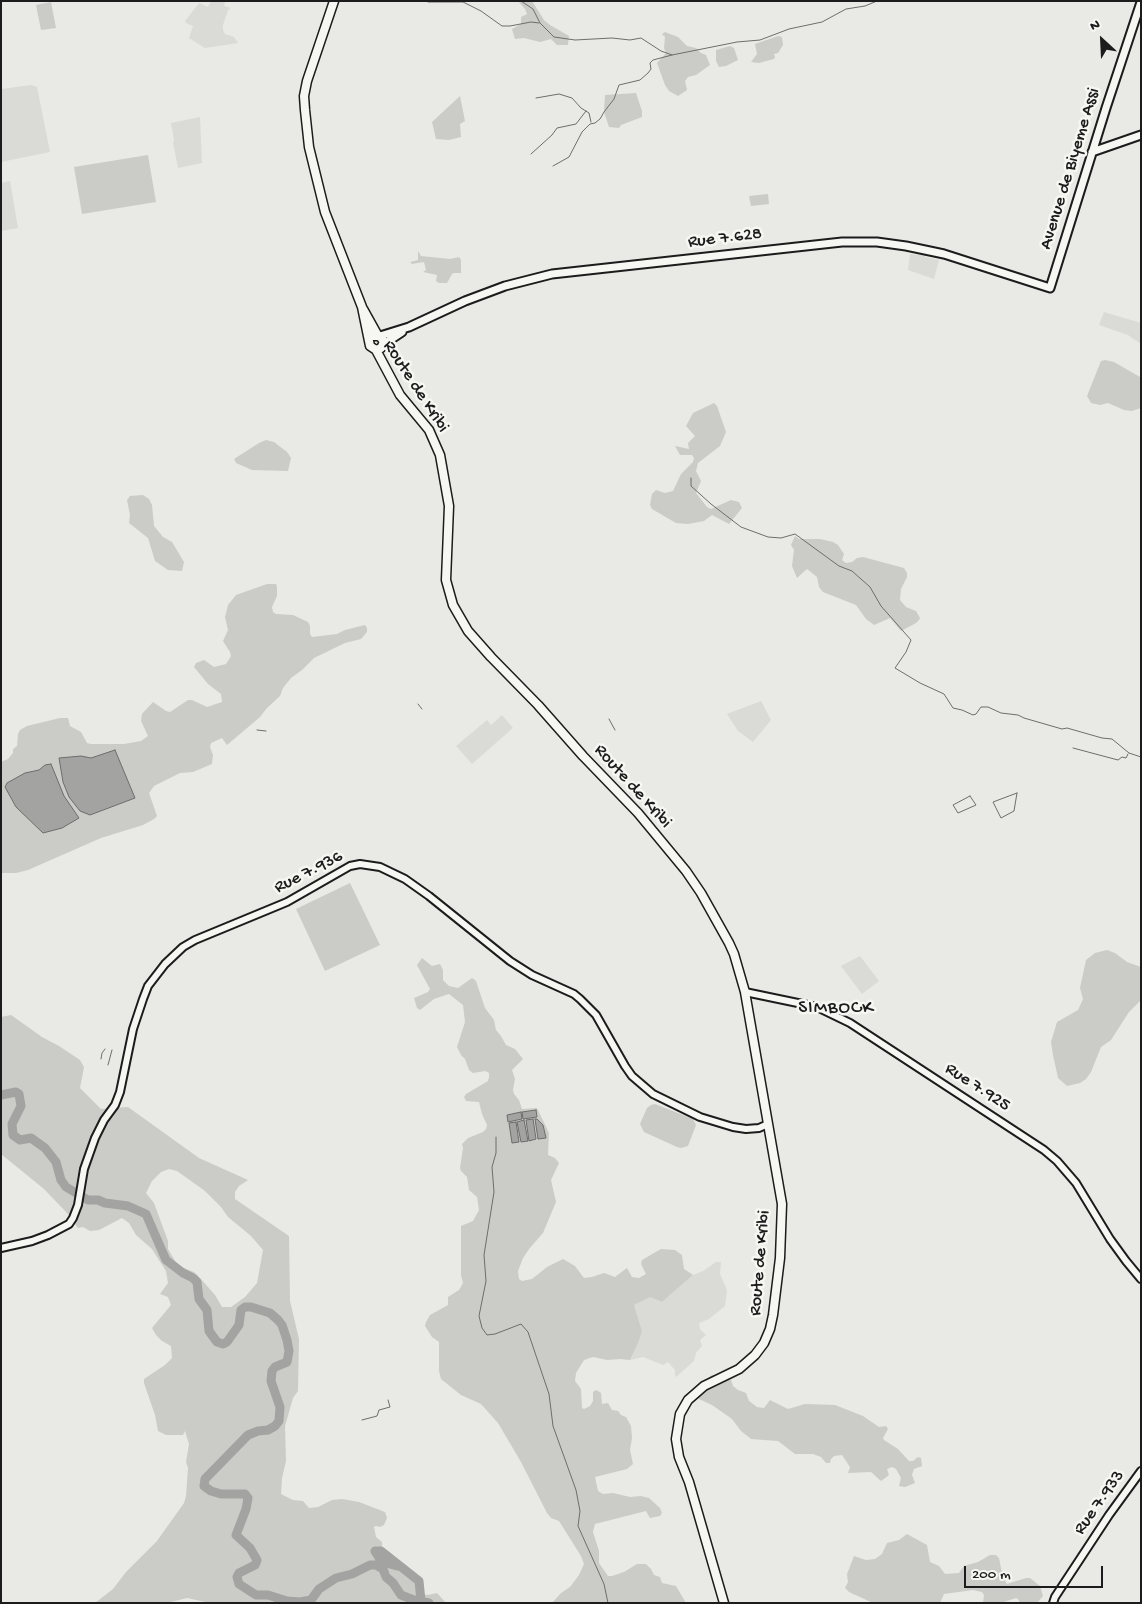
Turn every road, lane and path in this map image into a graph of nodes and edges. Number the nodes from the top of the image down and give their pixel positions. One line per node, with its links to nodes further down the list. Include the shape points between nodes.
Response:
1 (334, 1): 6 (main road, Route de Kribi, via 307,80 305,110 309,147 325,212)
2 (1141, 2): 4 (main road, Avenue de Biyeme Assi)
3 (1141, 135): 4 (main road)
4 (1092, 152): 5 (main road, Avenue de Biyeme Assi)
5 (1050, 288): 8 (main road, Rue 7.628, via 944,254 877,242 842,242 552,274 478,297)
6 (362, 307): 7 (main road, Route de Kribi); 8 (main road)
7 (370, 339): 8 (main road); 8 (main road, Route de Kribi, via 370,346)
8 (380, 343): 9 (main road, Route de Kribi, via 387,370 400,395 429,430 440,455 449,506 446,580 453,605 468,631 491,658 638,813 686,871 729,943)
9 (745, 992): 10 (main road, Route de Kribi); 12 (street, Rue 7.925, via 817,1007 850,1023 1044,1150 1076,1183 1110,1239)
10 (768, 1124): 11 (street, Rue 7.936, via 753,1128 733,1127 700,1117 653,1094 632,1076 587,1004 510,961 405,879 380,867 360,864 350,866 287,902 195,940 165,964 142,999 120,1092 95,1138 73,1218 62,1228 32,1241); 14 (main road, Route de Kribi, via 783,1213 770,1329 760,1350 749,1361 693,1394 680,1414 676,1431 676,1448)
11 (1, 1248)
12 (1141, 1279)
13 (1141, 1471): 15 (street, Rue 7.933)
14 (724, 1603)
15 (1053, 1603)

